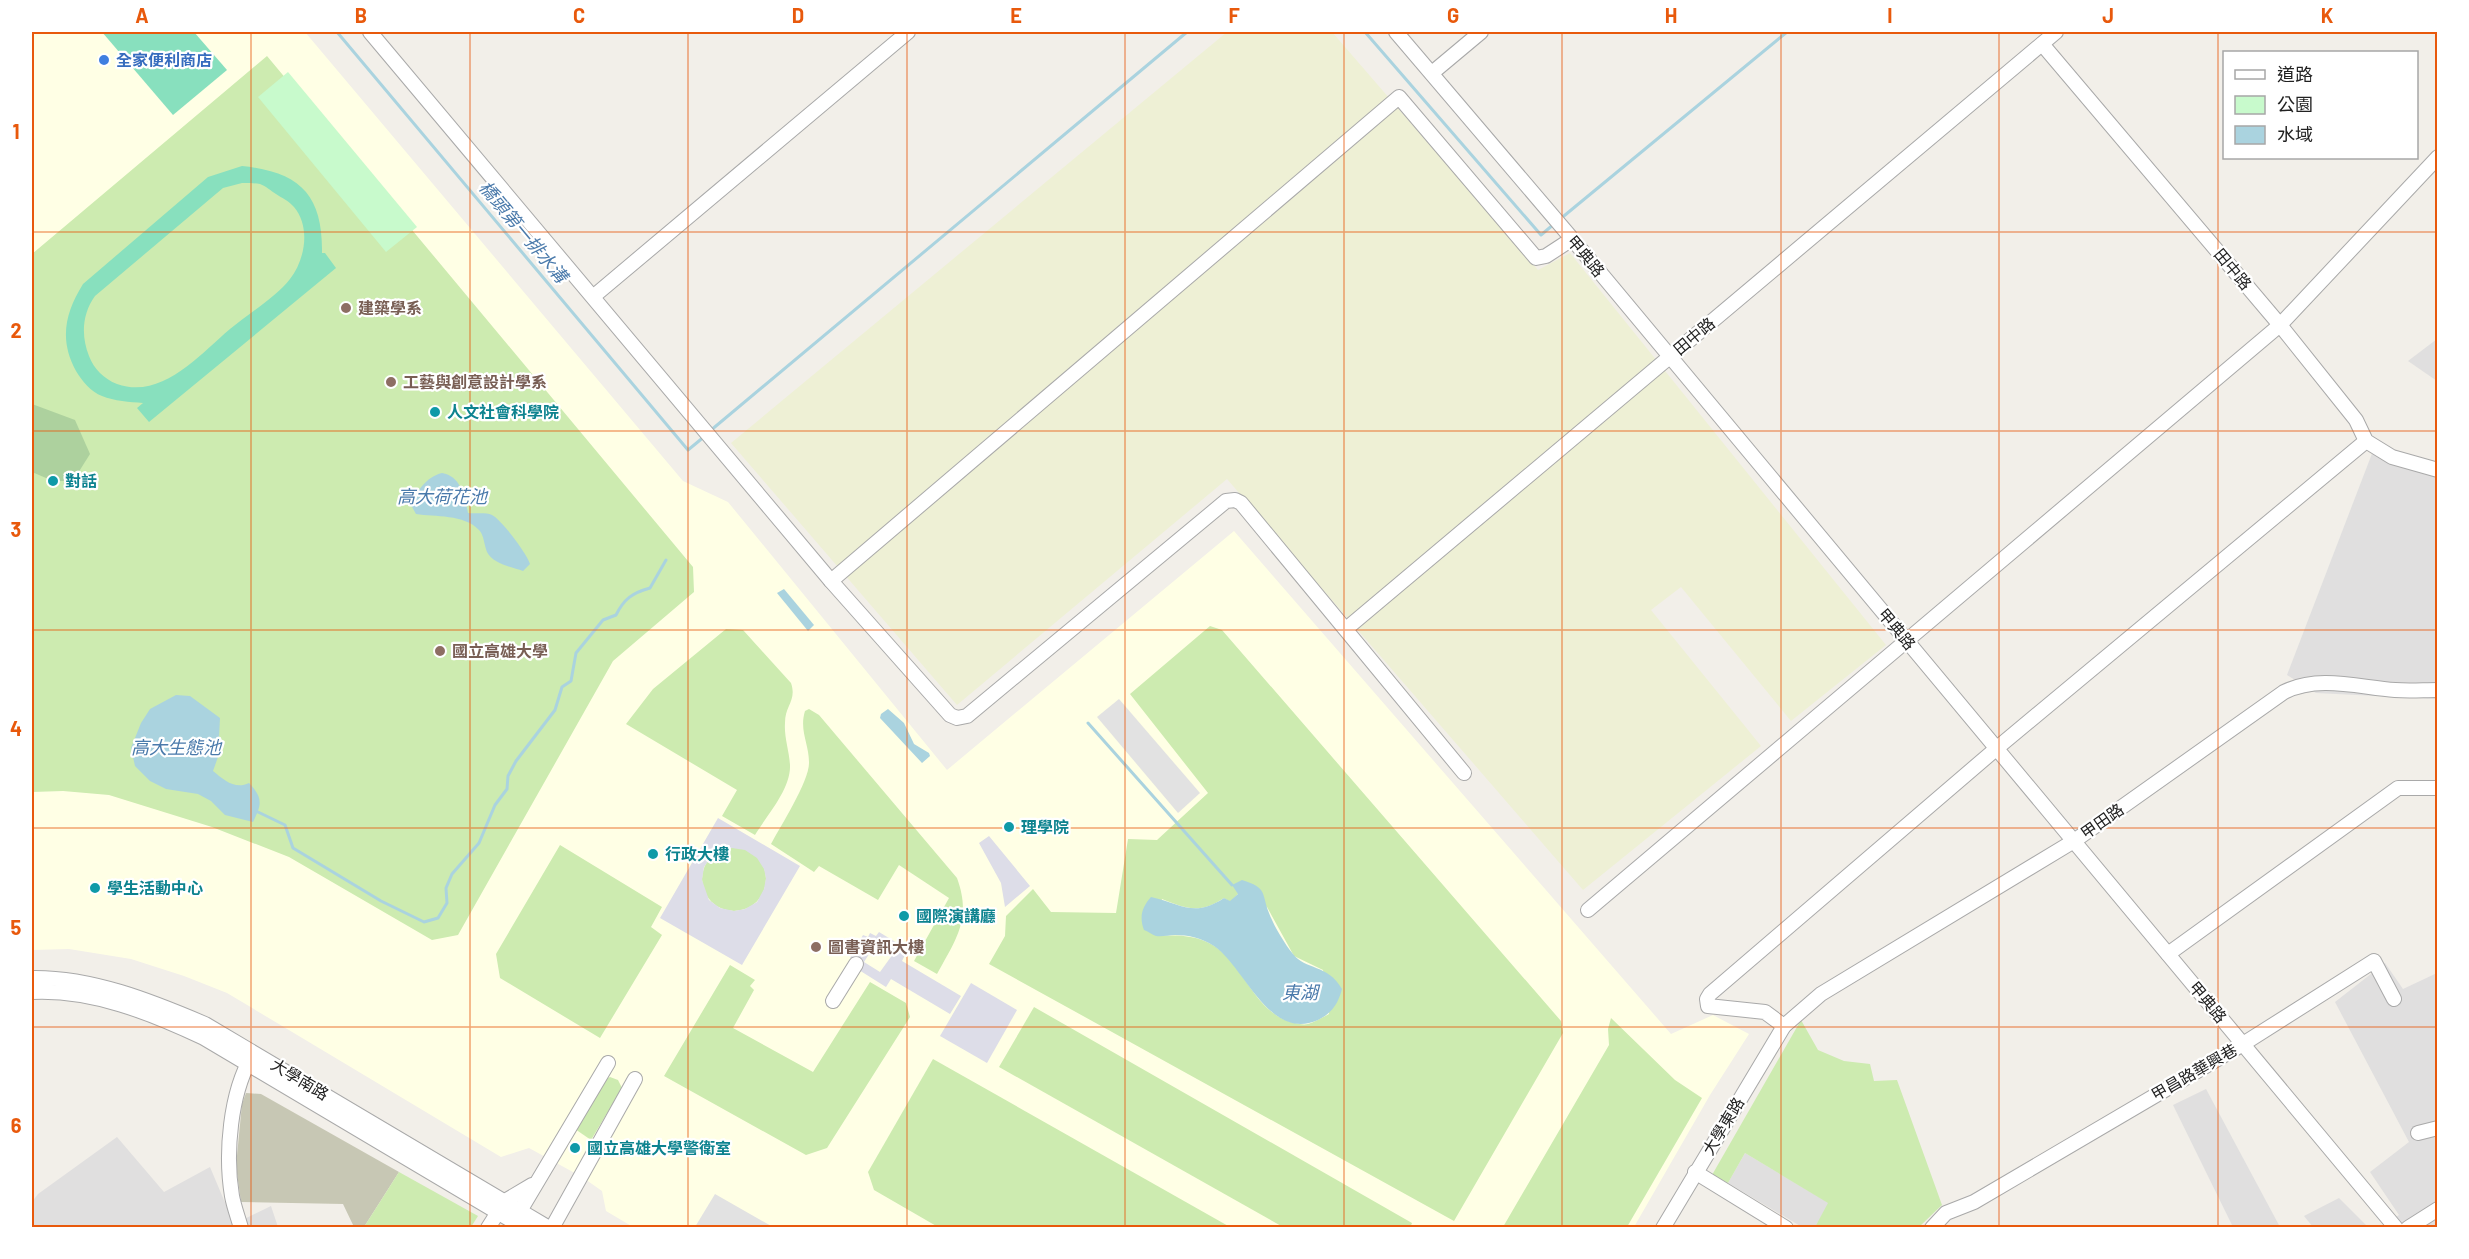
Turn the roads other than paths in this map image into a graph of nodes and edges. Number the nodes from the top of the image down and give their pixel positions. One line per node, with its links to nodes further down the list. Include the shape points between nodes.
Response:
1 (370, 32): 10 (street)
2 (908, 32): 10 (street)
3 (1396, 32): 7 (street, 甲典路)
4 (1481, 32): 7 (street)
5 (2056, 32): 6 (street, 田中路)
6 (2042, 44): 11 (street, 田中路); 12 (street, 田中路)
7 (1432, 73): 9 (street, 甲典路)
8 (2438, 158): 11 (street)
9 (1570, 237): 12 (street, 甲典路); 15 (street, via 1546,256 1536,258 1399,97)
10 (594, 296): 15 (street)
11 (2280, 325): 13 (street, 田中路, via 2356,420); 17 (street)
12 (1670, 356): 16 (street, 田中路); 17 (street, 甲典路)
13 (2366, 441): 14 (street, 田中路, via 2392,457); 19 (street)
14 (2438, 470)
15 (831, 581): 16 (street, via 950,715 957,718 967,716 1226,501 1241,503)
16 (1346, 628): 20 (street)
17 (1906, 640): 19 (street, 甲典路); 23 (street)
18 (2438, 690): 22 (street, 甲田路, via 2326,682 2296,686)
19 (1997, 748): 22 (street, 甲典路); 30 (street, via 1707,999 1708,1006 1766,1012)
20 (1464, 774)
21 (2438, 788): 24 (street, via 2398,788)
22 (2074, 841): 24 (street, 甲典路); 30 (street, 甲田路, via 1821,994)
23 (1588, 910)
24 (2168, 954): 31 (street, 甲典路)
25 (856, 964): 29 (street)
26 (32, 978): 32 (street, 大學南路, via 103,988 155,1003 205,1024)
27 (32, 992): 32 (street, 大學南路, via 55,990 106,1001 158,1017)
28 (2394, 999): 31 (street, 甲昌路華興巷, via 2374,961)
29 (833, 1001)
30 (1784, 1026): 37 (street, 大學東路)
31 (2243, 1044): 49 (street, 甲昌路華興巷, via 1974,1202 1946,1213); 50 (street, 甲典路)
32 (252, 1057): 40 (street, 大學南路); 43 (street, via 236,1100 229,1135 232,1196)
33 (608, 1063): 38 (street)
34 (635, 1079): 39 (street)
35 (2438, 1128): 36 (street)
36 (2418, 1132)
37 (1695, 1172): 47 (street, 大學東路); 48 (street)
38 (534, 1184): 40 (street); 42 (street)
39 (566, 1205): 45 (street); 46 (street)
40 (502, 1207): 42 (street, 大學南路); 44 (street)
41 (2438, 1209): 51 (street)
42 (517, 1222): 45 (street, 大學南路)
43 (241, 1227)
44 (488, 1227)
45 (551, 1227)
46 (566, 1227)
47 (1663, 1227)
48 (1786, 1227)
49 (1932, 1227)
50 (2396, 1227)
51 (2408, 1227)

